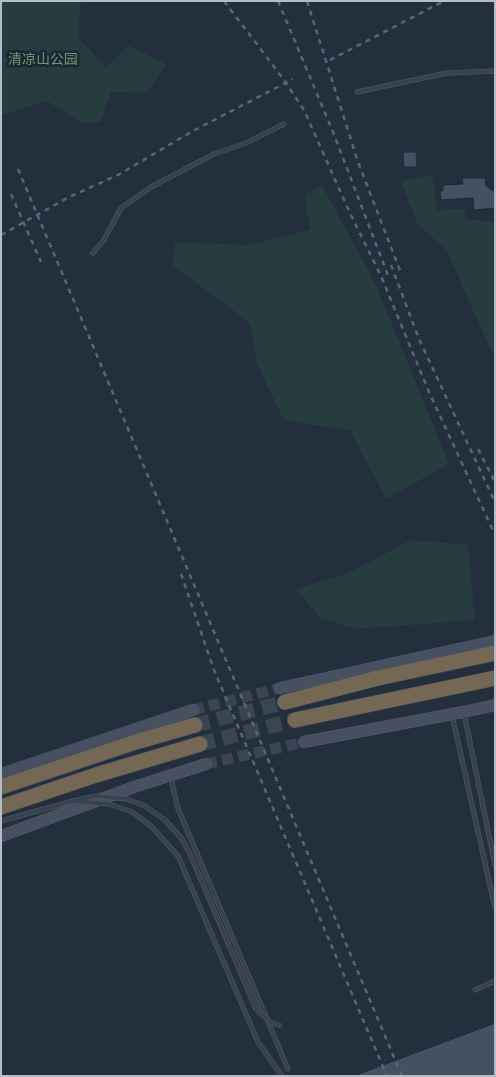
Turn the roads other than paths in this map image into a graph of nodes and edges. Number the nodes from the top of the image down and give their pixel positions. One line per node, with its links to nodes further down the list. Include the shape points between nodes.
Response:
1 (495, 70): 2 (lane, via 447,73)
2 (357, 92)
3 (284, 124): 4 (lane, via 214,154 151,187 121,208)
4 (93, 253)
5 (495, 641): 8 (main road)
6 (495, 653): 9 (highway)
7 (495, 678): 13 (highway)
8 (280, 688)
9 (285, 702)
10 (495, 704): 11 (main road)
11 (458, 713): 14 (main road); 24 (lane); 25 (lane)
12 (194, 717): 17 (main road); 19 (highway, via 139,741)
13 (295, 720)
14 (304, 742)
15 (200, 744): 21 (highway)
16 (206, 764): 18 (main road)
17 (1, 774)
18 (171, 774): 23 (main road); 29 (lane, via 176,806)
19 (1, 787)
20 (73, 801): 22 (lane, bridge); 28 (lane, bridge, via 96,796 126,799 145,806 165,820 182,839 191,856 256,1009 270,1022); 30 (lane, bridge, via 108,804 132,812 151,826 178,856 258,1042)
21 (1, 807)
22 (1, 822)
23 (1, 836)
24 (495, 865)
25 (495, 908)
26 (495, 981): 27 (lane)
27 (475, 990)
28 (281, 1026)
29 (288, 1069)
30 (282, 1076)

